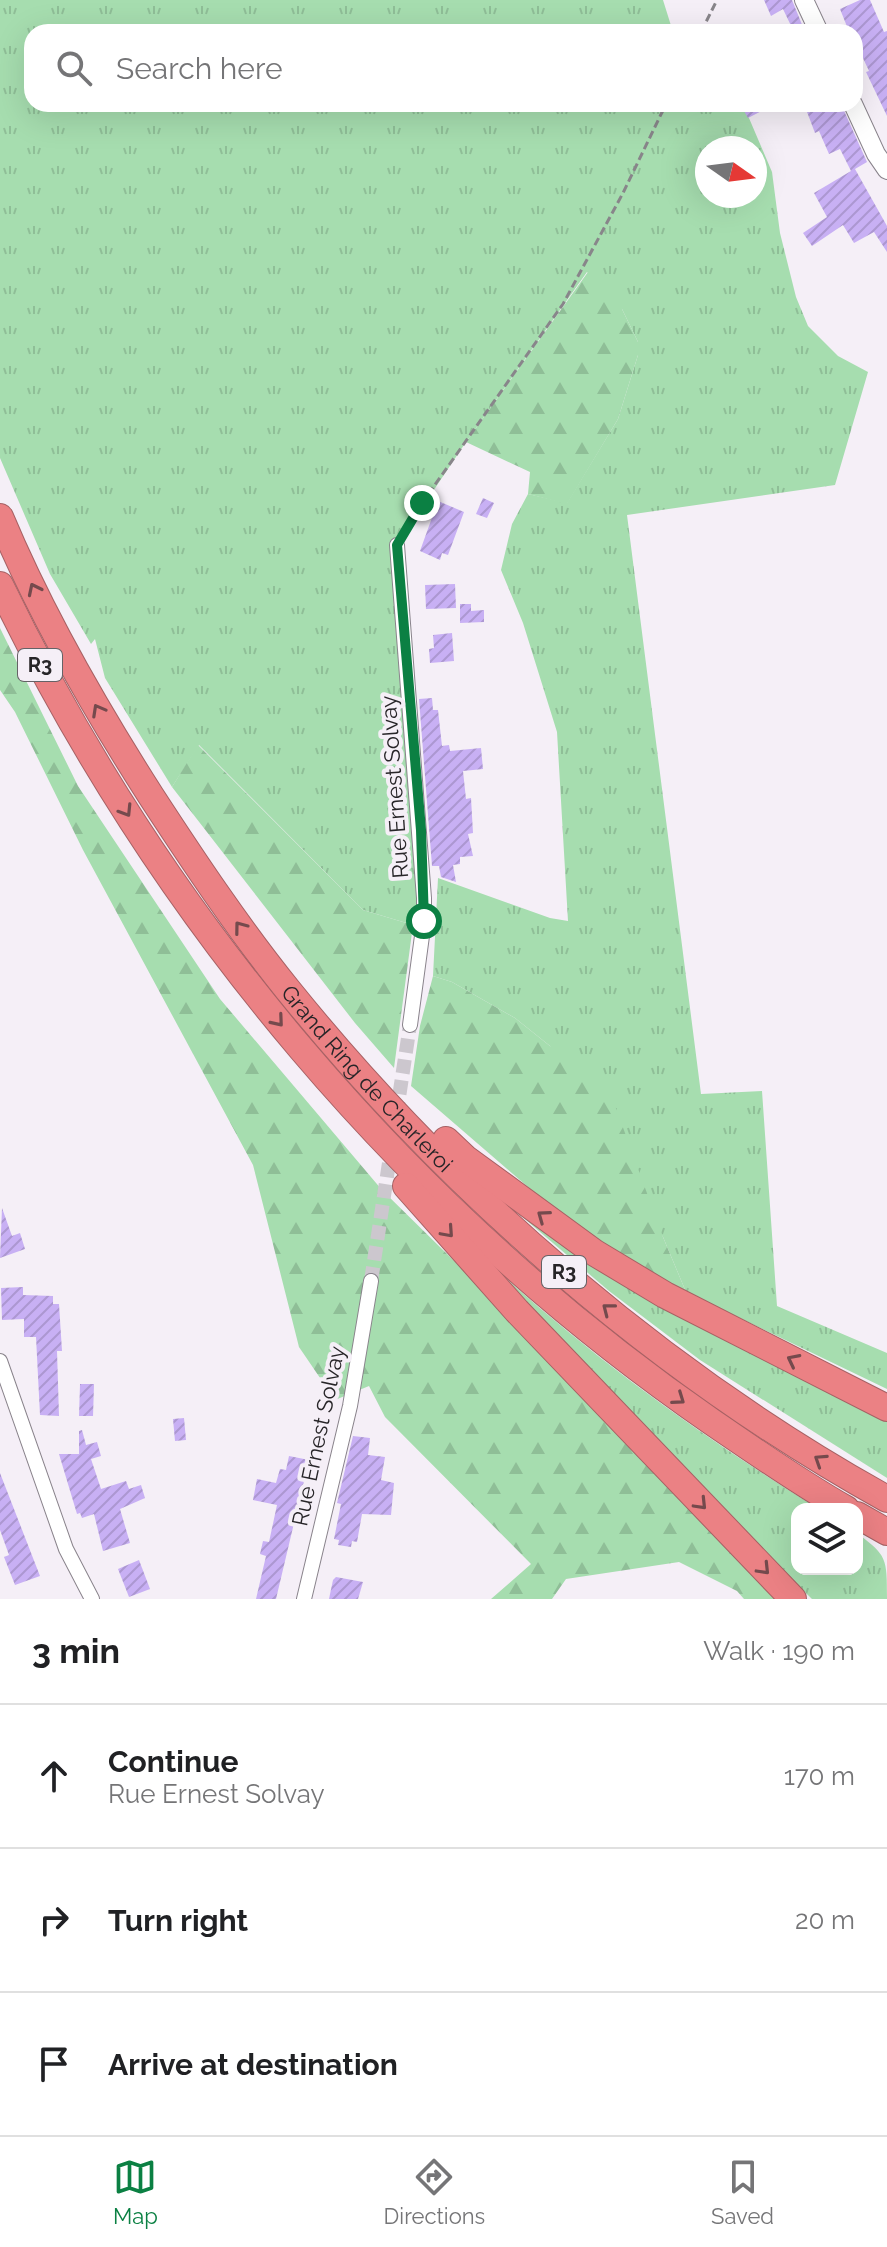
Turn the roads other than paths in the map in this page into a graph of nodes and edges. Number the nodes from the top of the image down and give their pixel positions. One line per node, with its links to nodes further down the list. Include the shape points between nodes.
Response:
1 (804, 0): 2 (street)
2 (815, 24)
3 (858, 112): 4 (street)
4 (882, 152): 5 (street)
5 (887, 170)
6 (0, 517): 9 (highway, Grand Ring de Charleroi / R3, one-way to 6, via 230,913 110,731)
7 (397, 545): 10 (street, Rue Ernest Solvay, via 424,898)
8 (0, 585): 11 (highway, Grand Ring de Charleroi / R3, one-way to 11, via 84,745 143,837 206,930)
9 (287, 989): 14 (highway, one-way to 9, via 665,1295 595,1253 465,1158 331,1020); 15 (highway, Grand Ring de Charleroi / R3, one-way to 9, via 677,1364 515,1231 437,1155)
10 (410, 1025)
11 (332, 1084): 16 (highway, Grand Ring de Charleroi / R3, one-way to 16, via 416,1174 575,1319 674,1396); 21 (highway, one-way to 21, via 343,1116 517,1311)
12 (371, 1281): 20 (street, Rue Ernest Solvay, via 350,1406)
13 (0, 1361): 19 (street, via 66,1549)
14 (887, 1408)
15 (887, 1499)
16 (837, 1503)
17 (863, 1518): 18 (highway)
18 (887, 1532)
19 (92, 1599)
20 (304, 1599)
21 (793, 1599)

